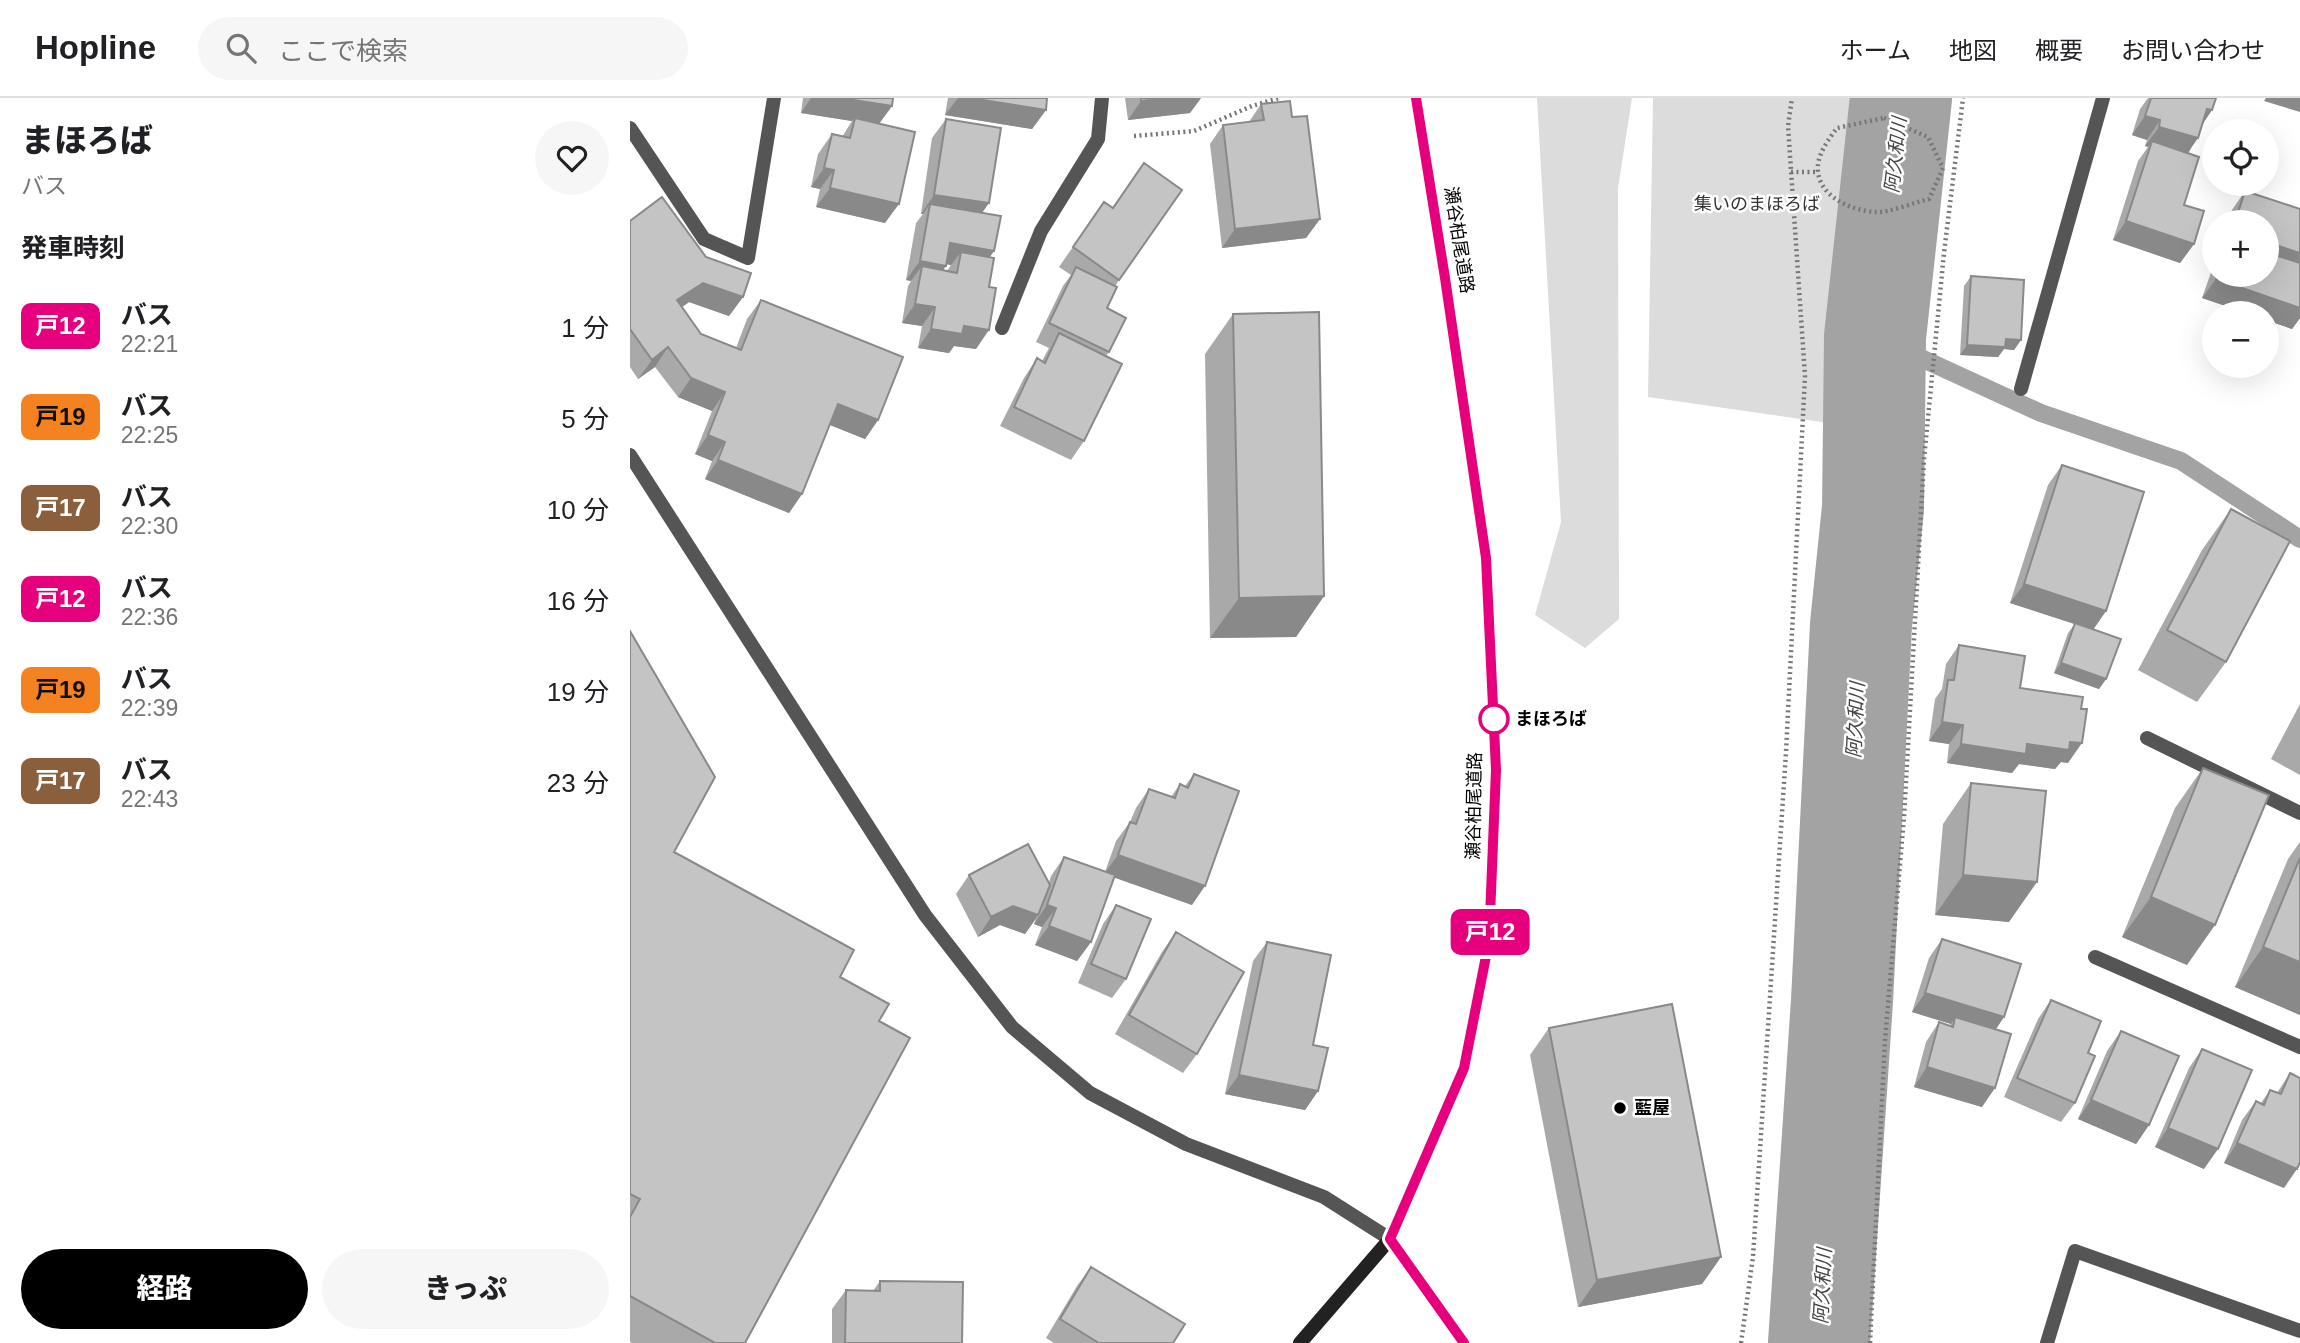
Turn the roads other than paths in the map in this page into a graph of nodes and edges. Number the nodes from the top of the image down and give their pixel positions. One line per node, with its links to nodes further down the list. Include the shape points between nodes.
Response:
1 (774, 98): 5 (street, via 748,258 704,239)
2 (1102, 98): 6 (street, via 1098,139 1041,231)
3 (1416, 98): 13 (main road, 瀬谷柏尾道路, via 1486,558 1496,770 1489,941 1464,1068)
4 (2103, 98): 7 (street)
5 (630, 128)
6 (1002, 328)
7 (2021, 389)
8 (630, 455): 13 (street, via 925,915 1012,1027 1090,1093 1186,1143 1324,1197)
9 (2147, 738): 10 (street)
10 (2300, 813)
11 (2095, 957): 12 (street)
12 (2300, 1047)
13 (1390, 1239): 15 (main road, 瀬谷柏尾道路); 16 (main road)
14 (2300, 1331): 17 (street, via 2075,1251)
15 (1300, 1343)
16 (1464, 1343)
17 (2048, 1343)

